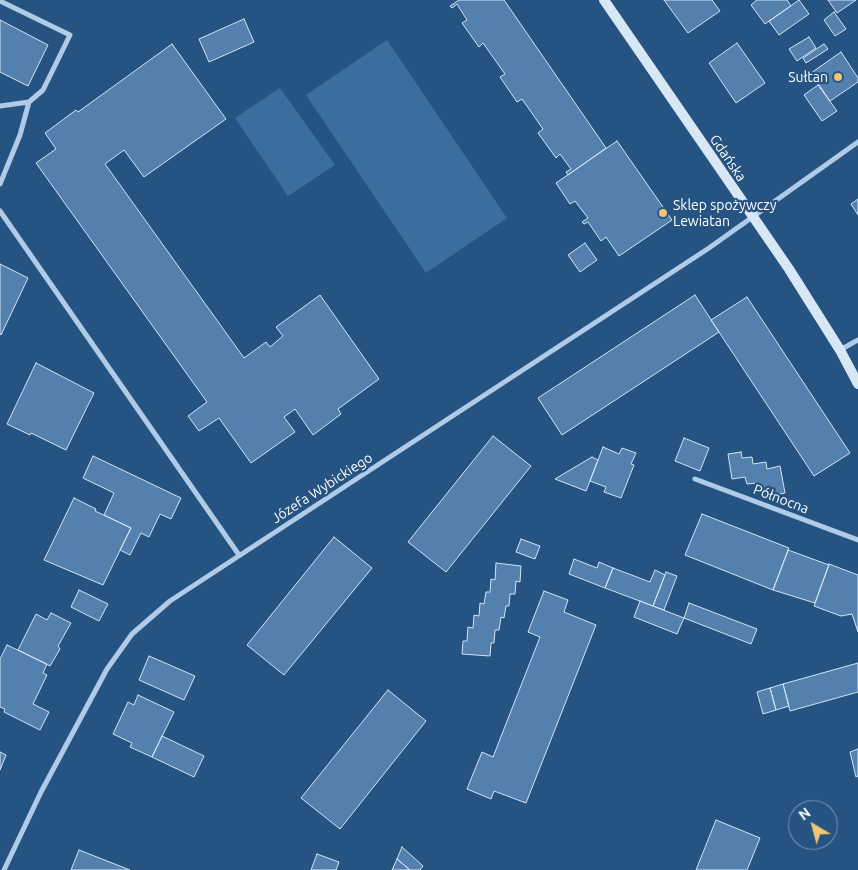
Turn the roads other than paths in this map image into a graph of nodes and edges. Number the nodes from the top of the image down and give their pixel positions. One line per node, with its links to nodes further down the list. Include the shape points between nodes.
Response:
1 (604, 0): 8 (main road, Gdańska)
2 (0, 1): 3 (street, via 70,35 43,90)
3 (29, 102): 4 (street); 6 (street, via 20,135)
4 (0, 106)
5 (858, 142): 8 (street, Józefa Wybickiego)
6 (0, 184)
7 (0, 211): 14 (street)
8 (753, 217): 10 (main road, Gdańska); 14 (street, Józefa Wybickiego)
9 (858, 340): 10 (street)
10 (840, 350): 11 (main road, Gdańska)
11 (858, 384)
12 (695, 479): 13 (street, Północna)
13 (858, 540)
14 (239, 556): 15 (street, Józefa Wybickiego, via 170,601 132,634 107,669)
15 (4, 870)

